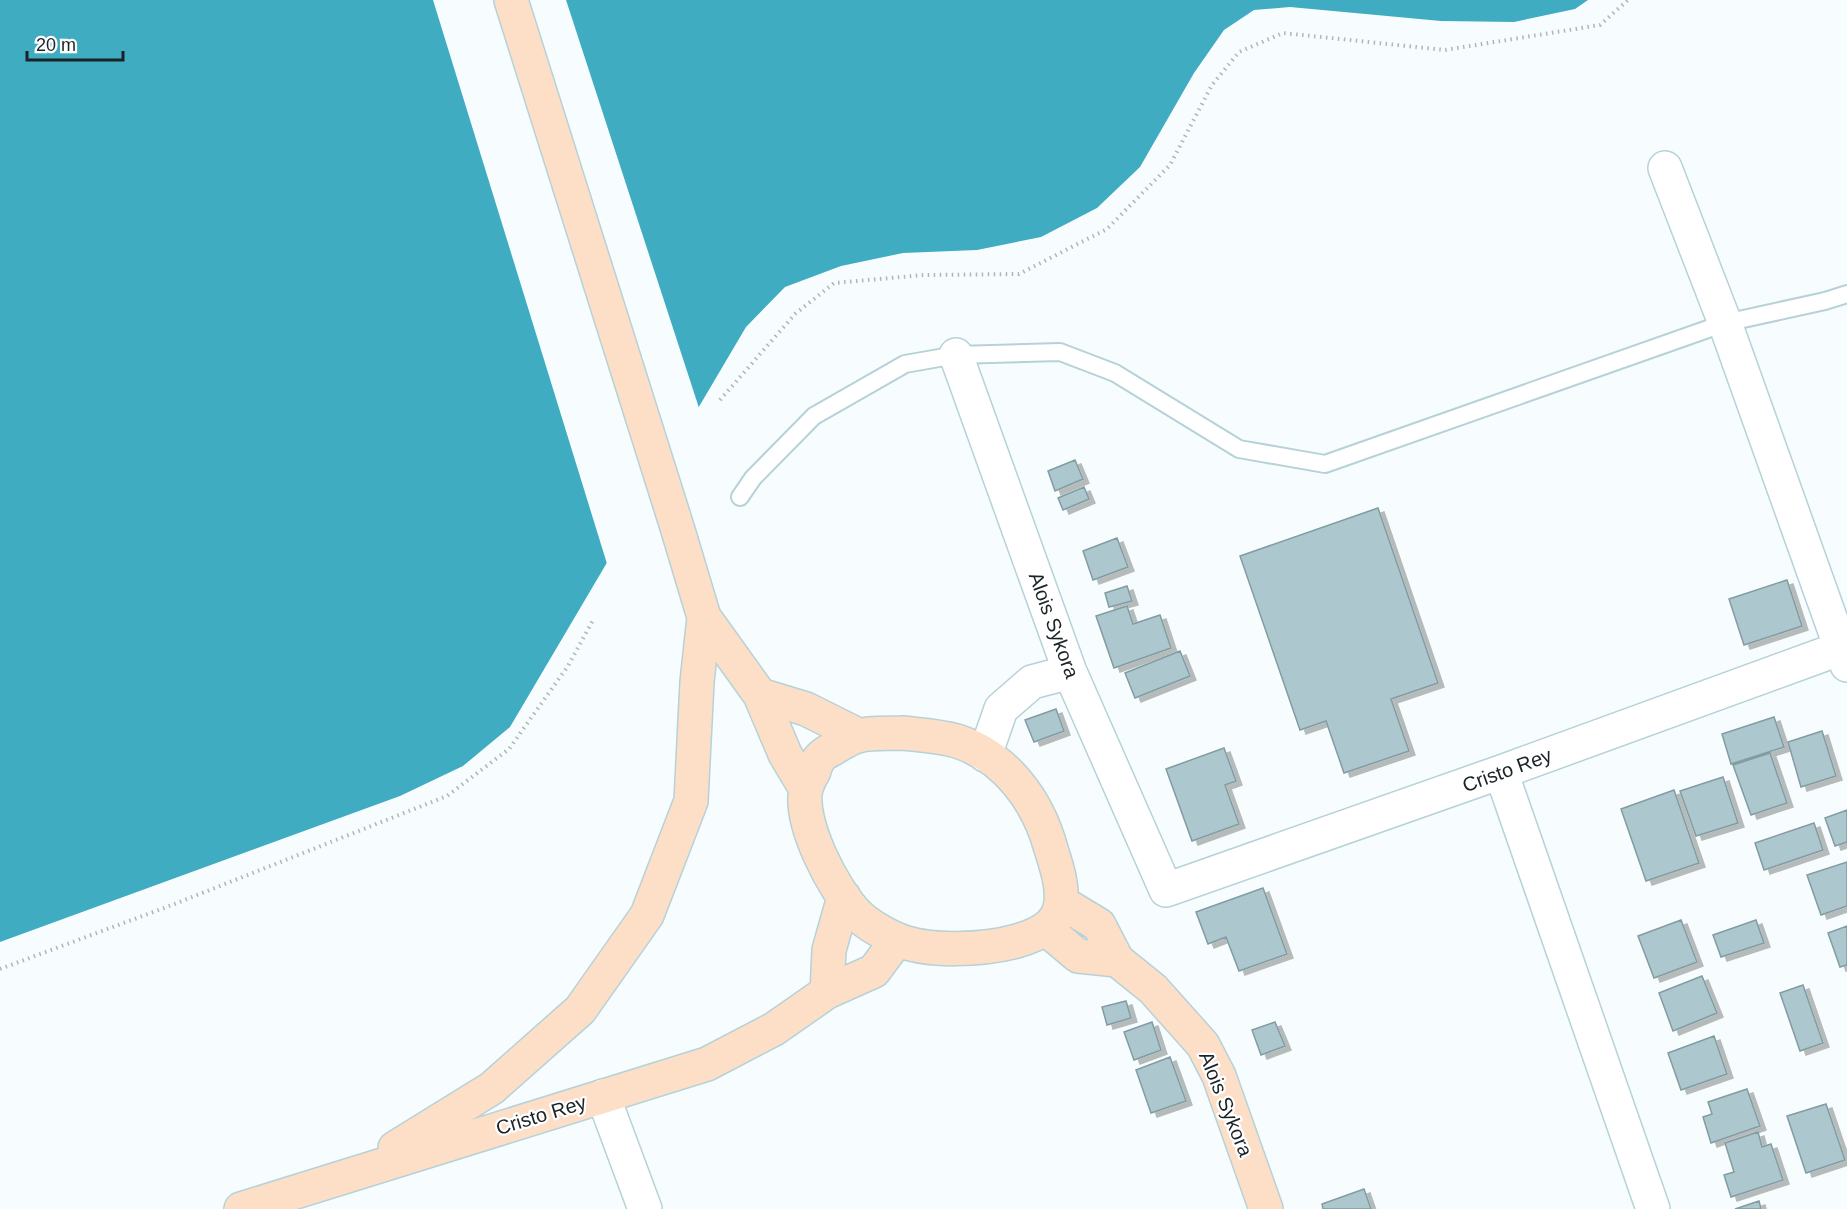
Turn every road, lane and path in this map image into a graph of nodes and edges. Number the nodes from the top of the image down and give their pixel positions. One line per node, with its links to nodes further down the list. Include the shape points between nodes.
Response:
1 (511, 0): 9 (street)
2 (1628, 0): 7 (path, via 1600,25 1445,50 1283,33 1239,52 1212,85 1170,165 1107,229 1019,274 924,275 834,283 795,314)
3 (1665, 168): 5 (street)
4 (1847, 294): 5 (lane)
5 (1725, 323): 6 (lane, via 1325,464 1239,449 1115,373 1060,352); 11 (street)
6 (956, 355): 8 (lane, via 905,364 814,417 753,478); 12 (street, Alois Sykora)
7 (720, 400)
8 (740, 497)
9 (704, 617): 13 (street); 25 (street, via 691,801 647,915 580,1010 492,1088)
10 (593, 620): 22 (path, via 568,666 509,749 447,796)
11 (1845, 653): 16 (street, Cristo Rey)
12 (1071, 672): 15 (street, via 1032,682 1001,709); 18 (street, Alois Sykora)
13 (760, 695): 14 (street, via 806,709); 17 (street, via 784,754)
14 (858, 735): 15 (street, via 935,736 958,741); 17 (street, via 819,758)
15 (985, 755): 20 (street, via 1009,772 1025,792 1050,842 1055,864)
16 (1501, 772): 18 (street, Cristo Rey); 29 (street)
17 (806, 789): 19 (street, via 809,826 818,854)
18 (1166, 890)
19 (844, 897): 21 (street, via 859,915); 23 (street, via 829,950)
20 (1054, 915): 21 (street, via 1022,939 997,946 946,949); 28 (street, Alois Sykora, via 1099,925 1117,960 1153,988 1203,1045 1219,1076)
21 (897, 940): 23 (street, Cristo Rey, via 874,971)
22 (0, 969)
23 (827, 992): 24 (street, Cristo Rey, via 774,1029 707,1064)
24 (603, 1096): 25 (street, Cristo Rey); 27 (street)
25 (354, 1173): 26 (street, Cristo Rey)
26 (241, 1209)
27 (645, 1209)
28 (1266, 1209)
29 (1653, 1209)

